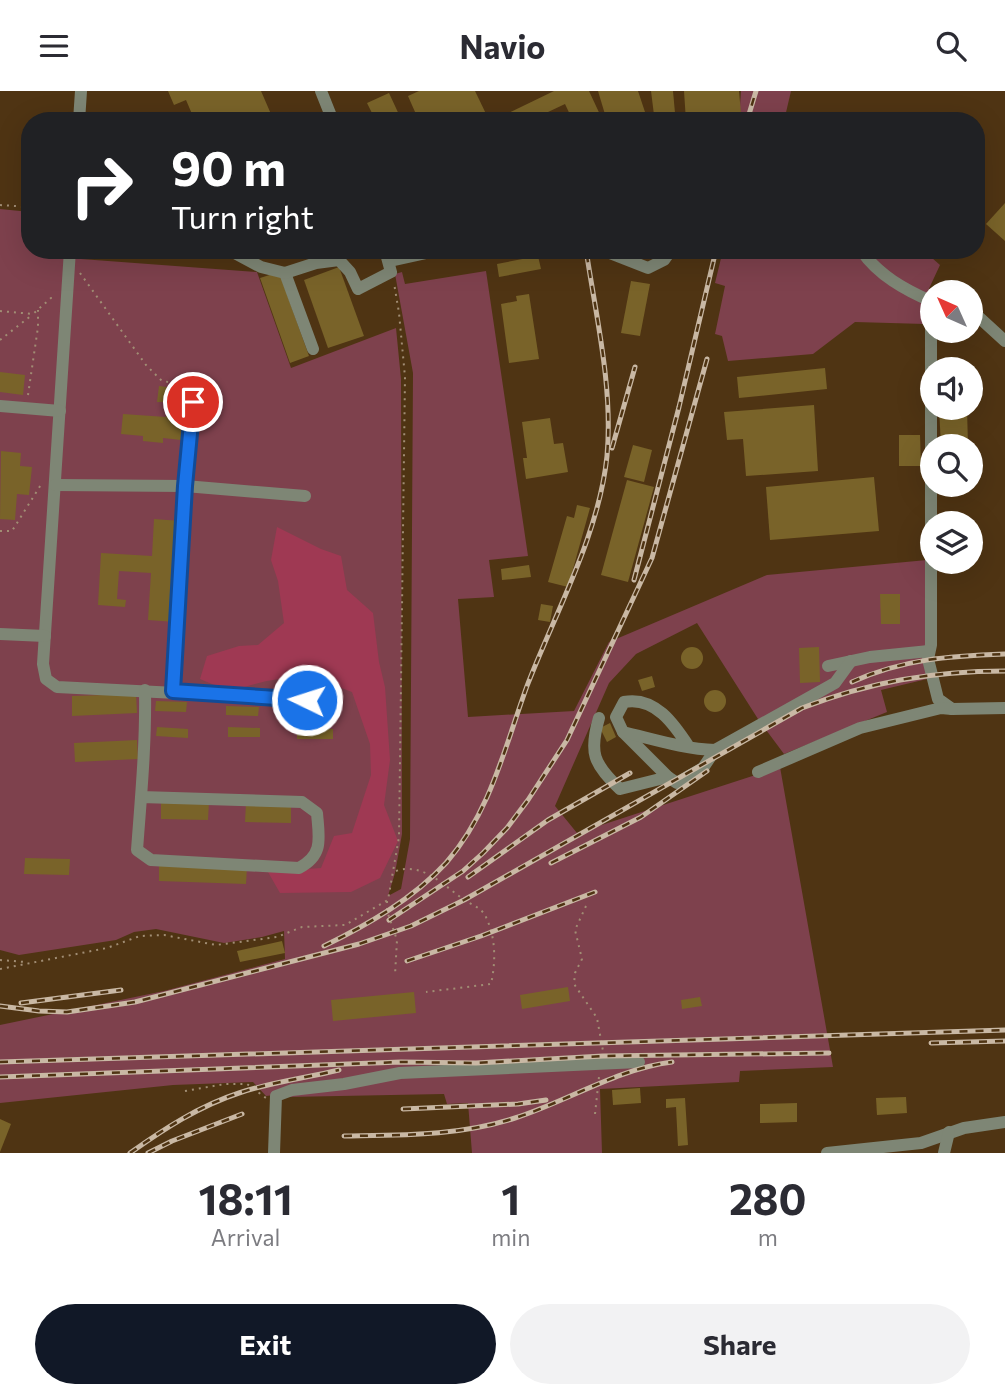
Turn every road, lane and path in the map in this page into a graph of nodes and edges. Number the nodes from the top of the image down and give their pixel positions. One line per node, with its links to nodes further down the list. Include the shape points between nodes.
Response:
1 (81, 91): 3 (street)
2 (321, 91): 4 (street)
3 (80, 112)
4 (329, 112)
5 (0, 205): 6 (path)
6 (21, 206)
7 (69, 259): 15 (street)
8 (72, 259): 25 (path, via 146,365 162,381 197,390)
9 (246, 259): 14 (street)
10 (625, 259): 11 (street, via 648,268)
11 (665, 259)
12 (868, 259): 16 (street, via 904,290)
13 (389, 261): 14 (street, via 358,289 339,260); 50 (path, via 400,313 405,377 399,837)
14 (285, 273): 24 (street)
15 (67, 296): 17 (path, via 51,298); 28 (street)
16 (920, 297)
17 (37, 310): 19 (path); 27 (path)
18 (0, 311): 19 (path)
19 (33, 314): 21 (path)
20 (984, 322): 22 (street)
21 (0, 339)
22 (1005, 341)
23 (931, 343): 35 (street)
24 (313, 349)
25 (193, 402): 30 (street)
26 (0, 406): 27 (street)
27 (26, 408): 28 (street)
28 (60, 411): 29 (street)
29 (50, 483): 30 (street); 32 (path, via 12,531); 34 (street)
30 (185, 486): 31 (street); 39 (street)
31 (305, 496)
32 (0, 531)
33 (0, 634): 34 (street)
34 (45, 636): 38 (street, via 46,679 57,687)
35 (929, 651): 36 (street); 42 (street, via 938,699)
36 (851, 661): 37 (street); 46 (street, via 835,683)
37 (828, 666)
38 (145, 690): 39 (street); 49 (street)
39 (173, 691): 40 (street)
40 (334, 701)
41 (1005, 708): 42 (street)
42 (952, 709): 47 (street, via 860,728)
43 (599, 718): 48 (street, via 592,743 598,763 620,789)
44 (622, 732): 45 (street); 45 (street, via 616,717 624,702 633,701 657,708); 48 (street)
45 (689, 747): 46 (street)
46 (715, 750): 48 (street, via 703,768 677,783)
47 (758, 772)
48 (668, 777)
49 (141, 797): 49 (street, via 136,850 151,860 299,868 312,862 319,845 317,813 302,802)
50 (394, 872): 51 (path); 57 (path, via 423,871 481,910 494,945 491,984)
51 (388, 900): 54 (path, via 345,925 302,927 277,937 216,945 164,935 140,936 107,949); 56 (path, via 397,940)
52 (586, 906): 59 (path, via 575,930 582,959 574,984 597,1018 603,1042)
53 (0, 960): 54 (path)
54 (29, 962): 55 (path)
55 (0, 969)
56 (395, 975)
57 (426, 992)
58 (639, 1062): 59 (street)
59 (600, 1065): 61 (street, via 400,1073); 62 (path)
60 (185, 1091): 61 (path, via 247,1084 265,1098)
61 (276, 1096): 65 (street)
62 (595, 1114)
63 (1005, 1122): 64 (street)
64 (949, 1132): 66 (street, via 921,1143); 67 (street)
65 (274, 1153)
66 (827, 1153)
67 (944, 1153)

